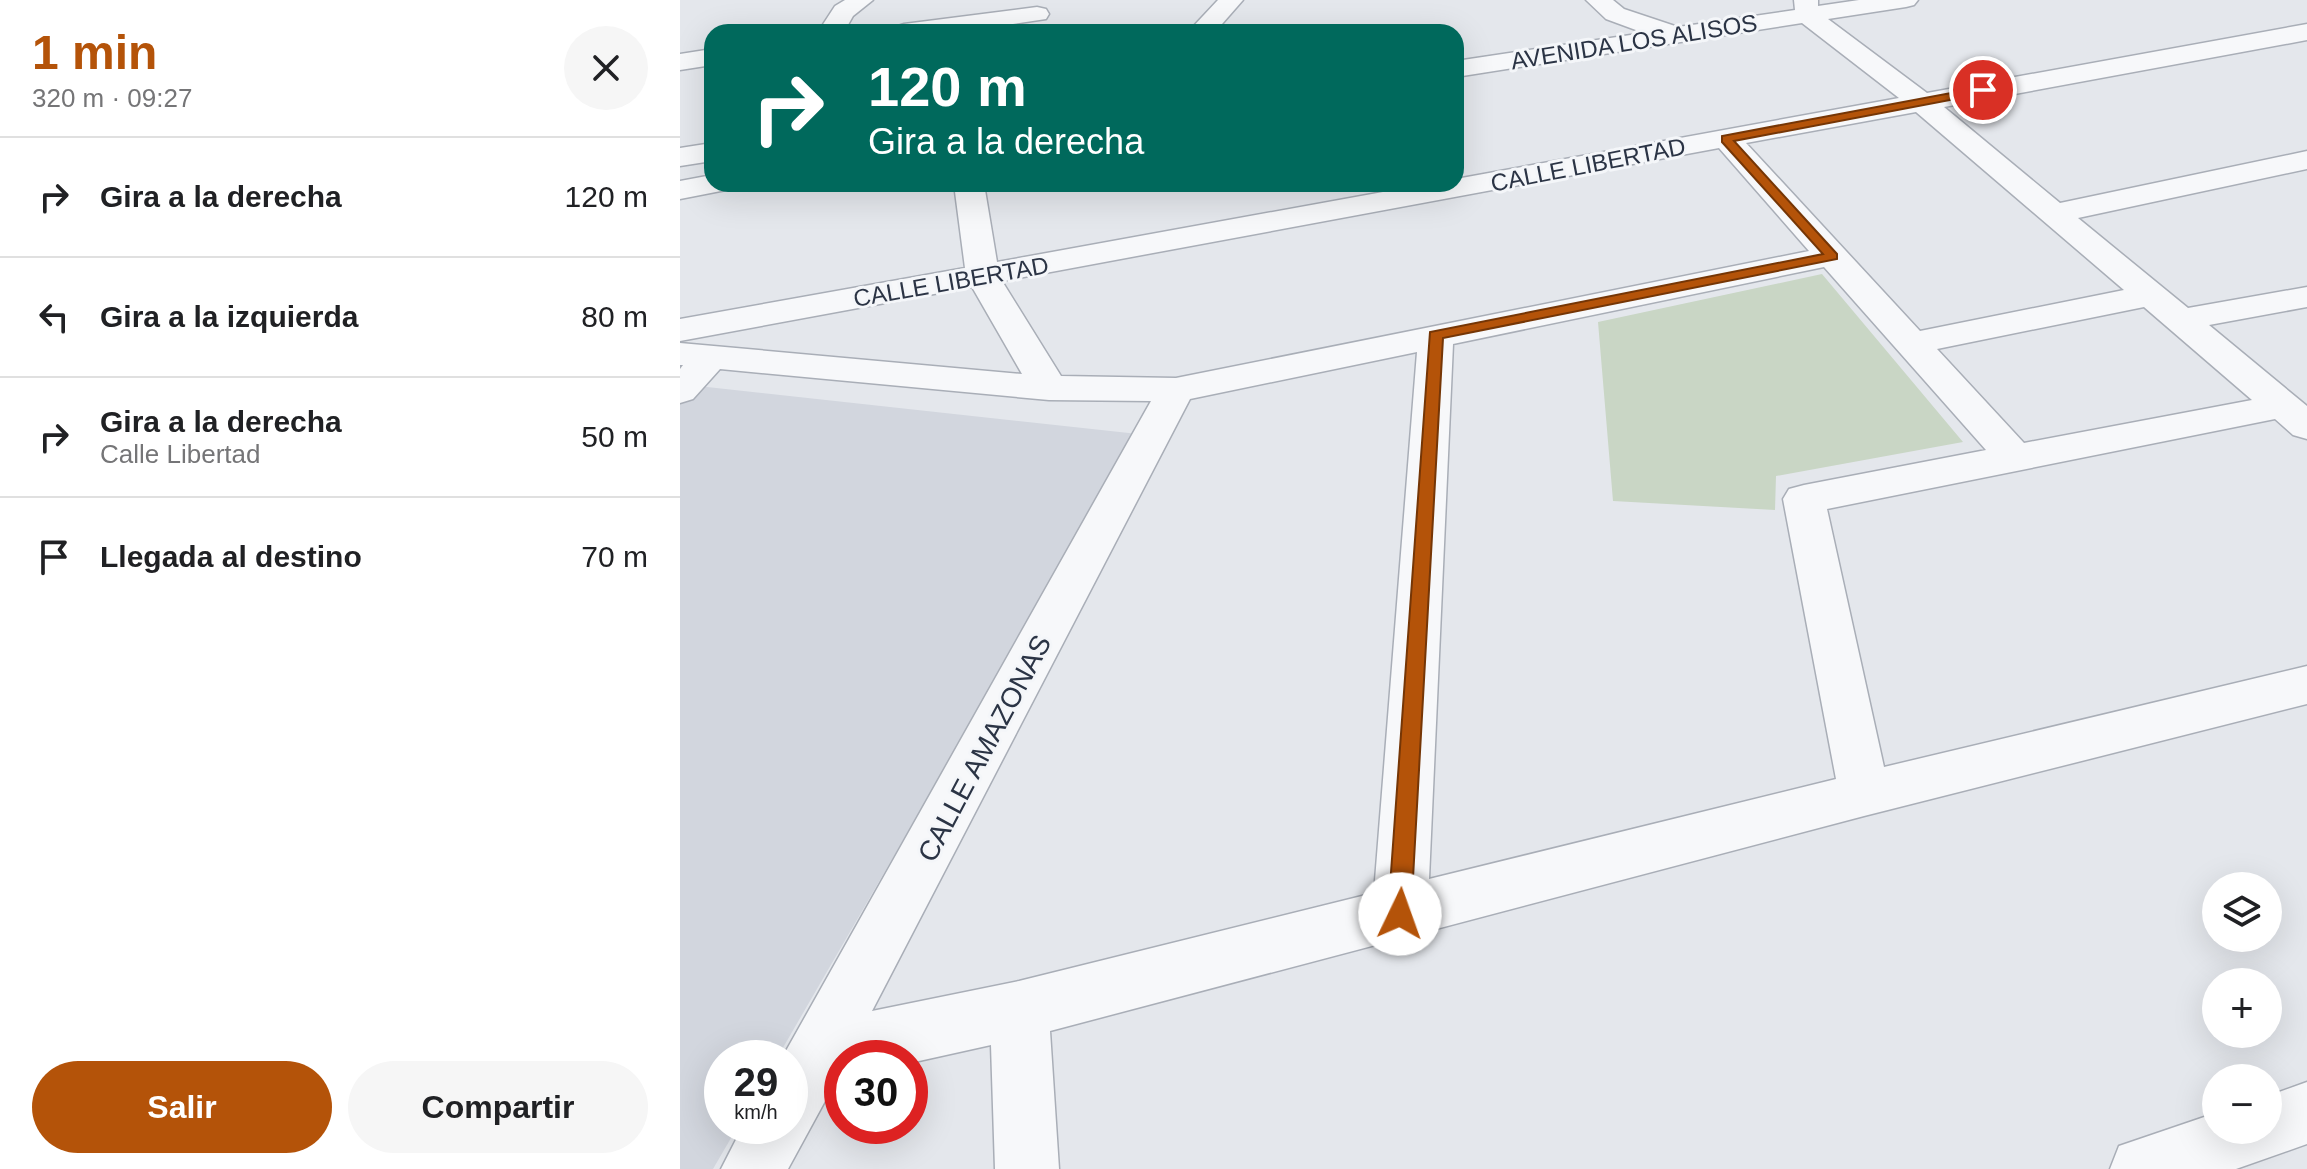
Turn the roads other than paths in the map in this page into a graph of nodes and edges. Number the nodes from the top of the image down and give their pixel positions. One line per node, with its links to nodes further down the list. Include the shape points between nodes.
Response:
1 (861, 0): 9 (street)
2 (1059, 0): 8 (street)
3 (1231, 0): 12 (street)
4 (1906, 0): 6 (street, AVENIDA LOS ALISOS)
5 (1660, 7): 7 (street, AVENIDA LOS ALISOS)
6 (1806, 8): 14 (street, AVENIDA LOS ALISOS); 18 (street)
7 (1599, 11): 14 (street)
8 (1037, 14): 10 (street); 11 (street)
9 (836, 24)
10 (963, 24)
11 (1023, 24)
12 (1207, 24)
13 (2307, 32): 18 (street, CALLE LIBERTAD)
14 (1676, 35): 17 (street, AVENIDA LOS ALISOS)
15 (704, 58): 16 (street)
16 (680, 62)
17 (1464, 68)
18 (1921, 102): 19 (street, CALLE LIBERTAD); 28 (street)
19 (1726, 139): 24 (street, CALLE LIBERTAD); 29 (street)
20 (704, 153): 21 (street)
21 (680, 157)
22 (2307, 160): 28 (street)
23 (704, 186): 25 (street)
24 (1464, 188)
25 (680, 190)
26 (970, 192): 30 (street)
27 (1441, 192): 30 (street, CALLE LIBERTAD)
28 (2056, 213): 31 (street)
29 (1832, 256): 35 (street); 36 (street)
30 (983, 277): 34 (street, CALLE LIBERTAD); 38 (street)
31 (2151, 295): 33 (street); 36 (street)
32 (2307, 297): 33 (street)
33 (2182, 320): 41 (street)
34 (680, 330)
35 (1436, 335): 39 (street); 45 (street)
36 (1911, 344): 42 (street)
37 (695, 356): 38 (street); 40 (street)
38 (1049, 388): 39 (street)
39 (1176, 390): 47 (street, CALLE AMAZONAS)
40 (680, 391)
41 (2295, 416): 42 (street)
42 (2015, 458): 44 (street, via 1804,499)
43 (2307, 685): 44 (street)
44 (1864, 794): 45 (street)
45 (1400, 914): 46 (street)
46 (1019, 1010): 47 (street); 54 (street)
47 (821, 1052): 48 (street, CALLE AMAZONAS)
48 (808, 1074)
49 (2307, 1113): 50 (street)
50 (2282, 1122)
51 (768, 1144): 53 (street)
52 (2216, 1144): 55 (street)
53 (753, 1169)
54 (1027, 1169)
55 (2142, 1169)

